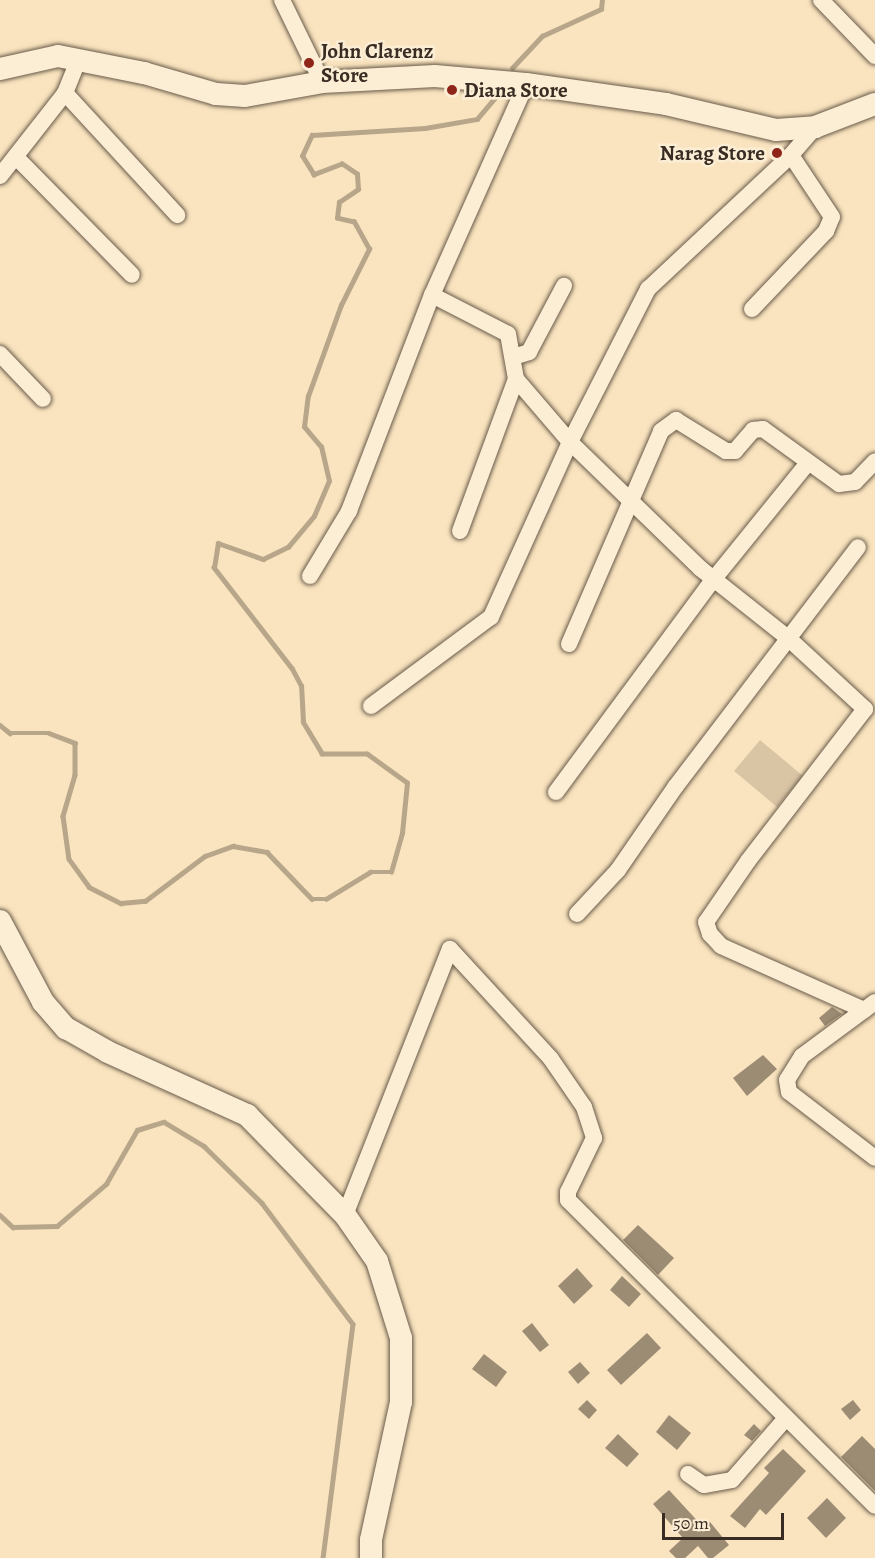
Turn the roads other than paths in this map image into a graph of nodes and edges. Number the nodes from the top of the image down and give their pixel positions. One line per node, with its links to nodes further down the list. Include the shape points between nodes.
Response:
1 (282, 0): 6 (street)
2 (821, 0): 3 (street)
3 (875, 56)
4 (79, 58): 5 (street, via 58,56); 6 (street, via 216,94 245,96); 8 (street)
5 (0, 69)
6 (322, 82): 7 (street, via 435,76)
7 (526, 84): 10 (street, via 666,104 776,130); 17 (street)
8 (65, 93): 12 (street); 14 (street)
9 (875, 104): 10 (street)
10 (815, 127): 11 (street)
11 (791, 155): 18 (street, via 832,217 826,231); 23 (street, via 648,290)
12 (16, 157): 13 (street); 15 (street)
13 (0, 176)
14 (177, 215)
15 (132, 275)
16 (564, 286): 20 (street, via 529,352)
17 (432, 295): 20 (street, via 508,334); 29 (street, via 349,512)
18 (752, 309)
19 (0, 354): 22 (street)
20 (513, 357): 21 (street)
21 (516, 379): 23 (street); 27 (street)
22 (43, 399)
23 (570, 442): 26 (street); 33 (street, via 491,617)
24 (875, 461): 25 (street, via 855,482 839,484)
25 (807, 464): 26 (street, via 764,429 753,430 735,451 726,452 676,420 661,431); 30 (street)
26 (631, 499): 30 (street); 32 (street)
27 (460, 531)
28 (858, 547): 31 (street)
29 (310, 576)
30 (713, 580): 31 (street); 34 (street)
31 (788, 638): 35 (street, via 618,870); 37 (street, via 865,709 706,922 721,946)
32 (569, 644)
33 (371, 706)
34 (556, 792)
35 (577, 914)
36 (0, 921): 39 (street, via 43,1002 66,1028 108,1052 247,1115)
37 (869, 1006): 38 (street, via 802,1056 788,1080 789,1092)
38 (875, 1158)
39 (345, 1215): 40 (street, via 450,948 551,1059 584,1107 594,1138 568,1192 568,1200); 43 (street, via 377,1261 401,1338 401,1402 370,1540)
40 (786, 1418): 41 (street, via 732,1480 704,1485); 42 (street)
41 (688, 1474)
42 (875, 1506)
43 (371, 1558)

